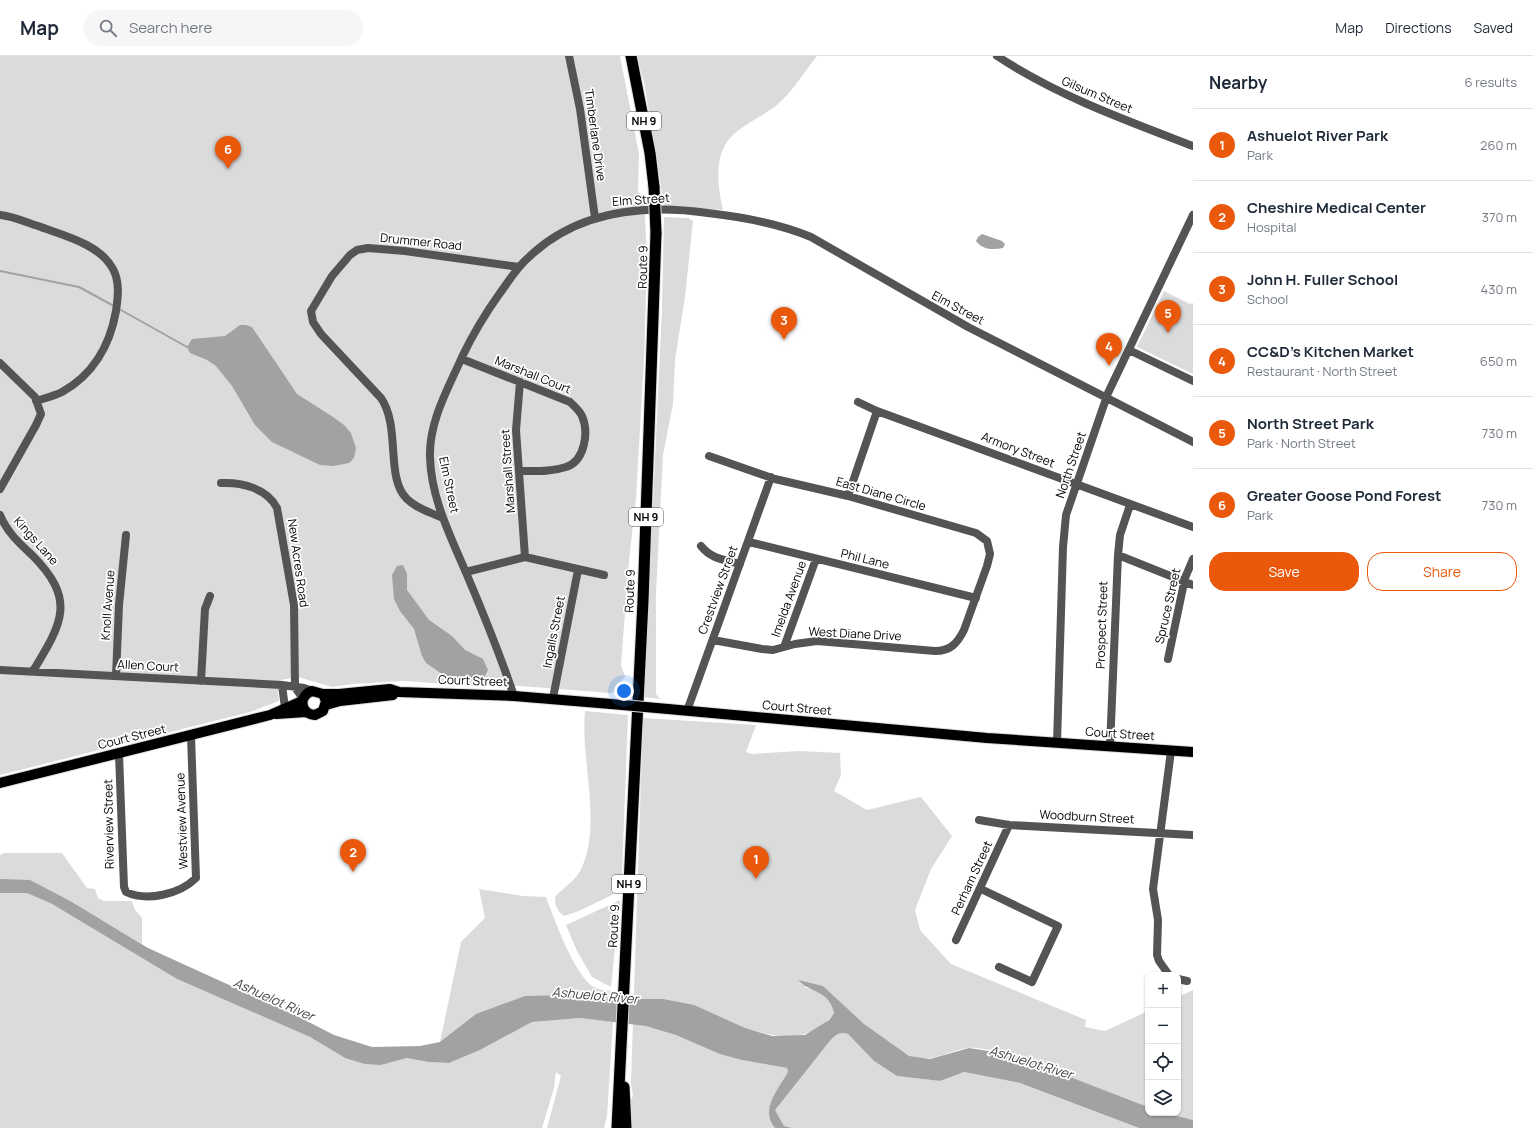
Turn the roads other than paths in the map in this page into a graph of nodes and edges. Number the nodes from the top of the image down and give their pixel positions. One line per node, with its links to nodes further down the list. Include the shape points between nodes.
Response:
1 (569, 56): 7 (street, Timberlane Drive, via 580,109)
2 (631, 56): 83 (highway, Route 9 / NH 9, bridge, via 650,153 656,233 643,601)
3 (997, 56): 4 (street, Gilsum Street, via 1069,97)
4 (1193, 146)
5 (0, 214): 15 (street, via 80,242 94,250 113,269 118,291 111,332 92,367 61,392)
6 (1193, 215): 9 (street, North Street)
7 (595, 218): 8 (street, Elm Street, via 557,234); 14 (street, Elm Street, via 632,211 685,210 747,218 794,230 968,327)
8 (519, 267): 10 (street, Elm Street, via 476,329); 28 (street, Drummer Road, via 368,248 357,250 332,276 313,307 311,316 320,334 385,404 392,423 397,479 402,493 415,505)
9 (1129, 350): 12 (street); 14 (street, North Street)
10 (462, 359): 13 (street, Marshall Court); 28 (street, Elm Street, via 438,412 430,443 431,467)
11 (0, 363): 15 (street)
12 (1193, 381)
13 (520, 382): 20 (street, Marshall Street, via 516,430); 20 (street, Marshall Court, via 570,402 582,415 585,433 581,454 568,467)
14 (1107, 398): 18 (street, Elm Street); 23 (street, North Street)
15 (36, 401): 24 (street, via 41,414)
16 (858, 402): 17 (street, Armory Street)
17 (877, 411): 23 (street, Armory Street); 25 (street)
18 (1193, 442)
19 (709, 456): 21 (street, East Diane Circle)
20 (520, 471): 34 (street, Marshall Street)
21 (771, 477): 25 (street, East Diane Circle); 31 (street, Crestview Street)
22 (221, 483): 53 (street, New Acres Road, via 242,484 262,492 274,501 277,508 294,606)
23 (1076, 485): 26 (street, Armory Street); 66 (street, North Street, via 1064,528)
24 (0, 489)
25 (848, 496): 44 (street, East Diane Circle, via 983,537 989,546 990,554)
26 (1130, 505): 29 (street, Armory Street); 33 (street, Prospect Street, via 1120,535)
27 (0, 515): 49 (street, Kings Lane, via 9,533 46,569 59,592 60,612 55,631)
28 (443, 518): 39 (street, Elm Street)
29 (1193, 527)
30 (126, 535): 50 (street, Knoll Avenue, via 119,605)
31 (749, 542): 35 (street, Phil Lane); 37 (street, Crestview Street)
32 (701, 546): 37 (street, via 713,558)
33 (1118, 555): 41 (street); 67 (street, Prospect Street)
34 (525, 557): 38 (street); 39 (street)
35 (816, 559): 44 (street, Phil Lane); 46 (street, Imelda Avenue)
36 (1193, 559): 41 (street, Spruce Street)
37 (740, 564): 45 (street, Crestview Street)
38 (578, 570): 40 (street); 58 (street, Ingalls Street)
39 (466, 572): 57 (street, Elm Street)
40 (604, 576)
41 (1185, 582): 42 (street); 47 (street, Spruce Street)
42 (1193, 585)
43 (210, 596): 51 (street, via 205,609)
44 (976, 598): 46 (street, West Diane Drive, via 964,630 955,645 943,651 817,641)
45 (713, 640): 46 (street, West Diane Drive, via 762,650); 62 (street, Crestview Street)
46 (784, 647)
47 (1168, 659)
48 (0, 670): 49 (street, Allen Court)
49 (32, 671): 50 (street, Allen Court)
50 (116, 676): 51 (street, Allen Court)
51 (201, 681): 52 (street, Allen Court)
52 (282, 685): 53 (street, Allen Court); 61 (street)
53 (295, 687): 54 (street, Allen Court); 59 (street)
54 (312, 691): 56 (main road, Court Street); 59 (main road, Court Street, via 306,694)
55 (399, 692): 56 (main road, Court Street, via 390,689); 57 (main road, Court Street); 60 (main road, Court Street, via 394,695)
56 (323, 694): 60 (main road)
57 (514, 696): 58 (main road, Court Street)
58 (553, 698): 62 (main road, Court Street, bridge)
59 (303, 700): 61 (main road, Court Street); 63 (main road)
60 (326, 705): 63 (main road, Court Street, via 318,714 311,715)
61 (285, 708): 64 (main road, Court Street)
62 (687, 711): 66 (main road, Court Street)
63 (306, 712): 64 (main road, Court Street)
64 (270, 714): 65 (main road, Court Street)
65 (191, 736): 70 (main road, Court Street); 77 (street, Westview Avenue, via 196,878 185,887 162,894 139,896)
66 (1057, 743): 67 (main road, Court Street)
67 (1110, 747): 68 (main road, Court Street)
68 (1171, 751): 69 (main road, Court Street); 74 (street)
69 (1193, 752)
70 (119, 754): 71 (main road, Court Street); 77 (street, Riverview Street, via 122,881)
71 (0, 783)
72 (979, 820): 73 (street, Woodburn Street)
73 (1009, 825): 74 (street, Woodburn Street); 76 (street, Perham Street)
74 (1161, 833): 75 (street, Woodburn Street); 80 (street, via 1153,889 1158,920 1157,955)
75 (1193, 835)
76 (981, 889): 78 (street, Perham Street); 79 (street, via 1058,926 1032,982)
77 (126, 892)
78 (956, 940)
79 (999, 967)
80 (1167, 972)
81 (1181, 980): 82 (street)
82 (1188, 981)
83 (621, 1046): 84 (highway, Route 9 / NH 9); 87 (highway, NH 9)
84 (617, 1104): 85 (highway); 86 (highway, Route 9 / NH 9)
85 (612, 1128)
86 (616, 1128)
87 (626, 1128)

